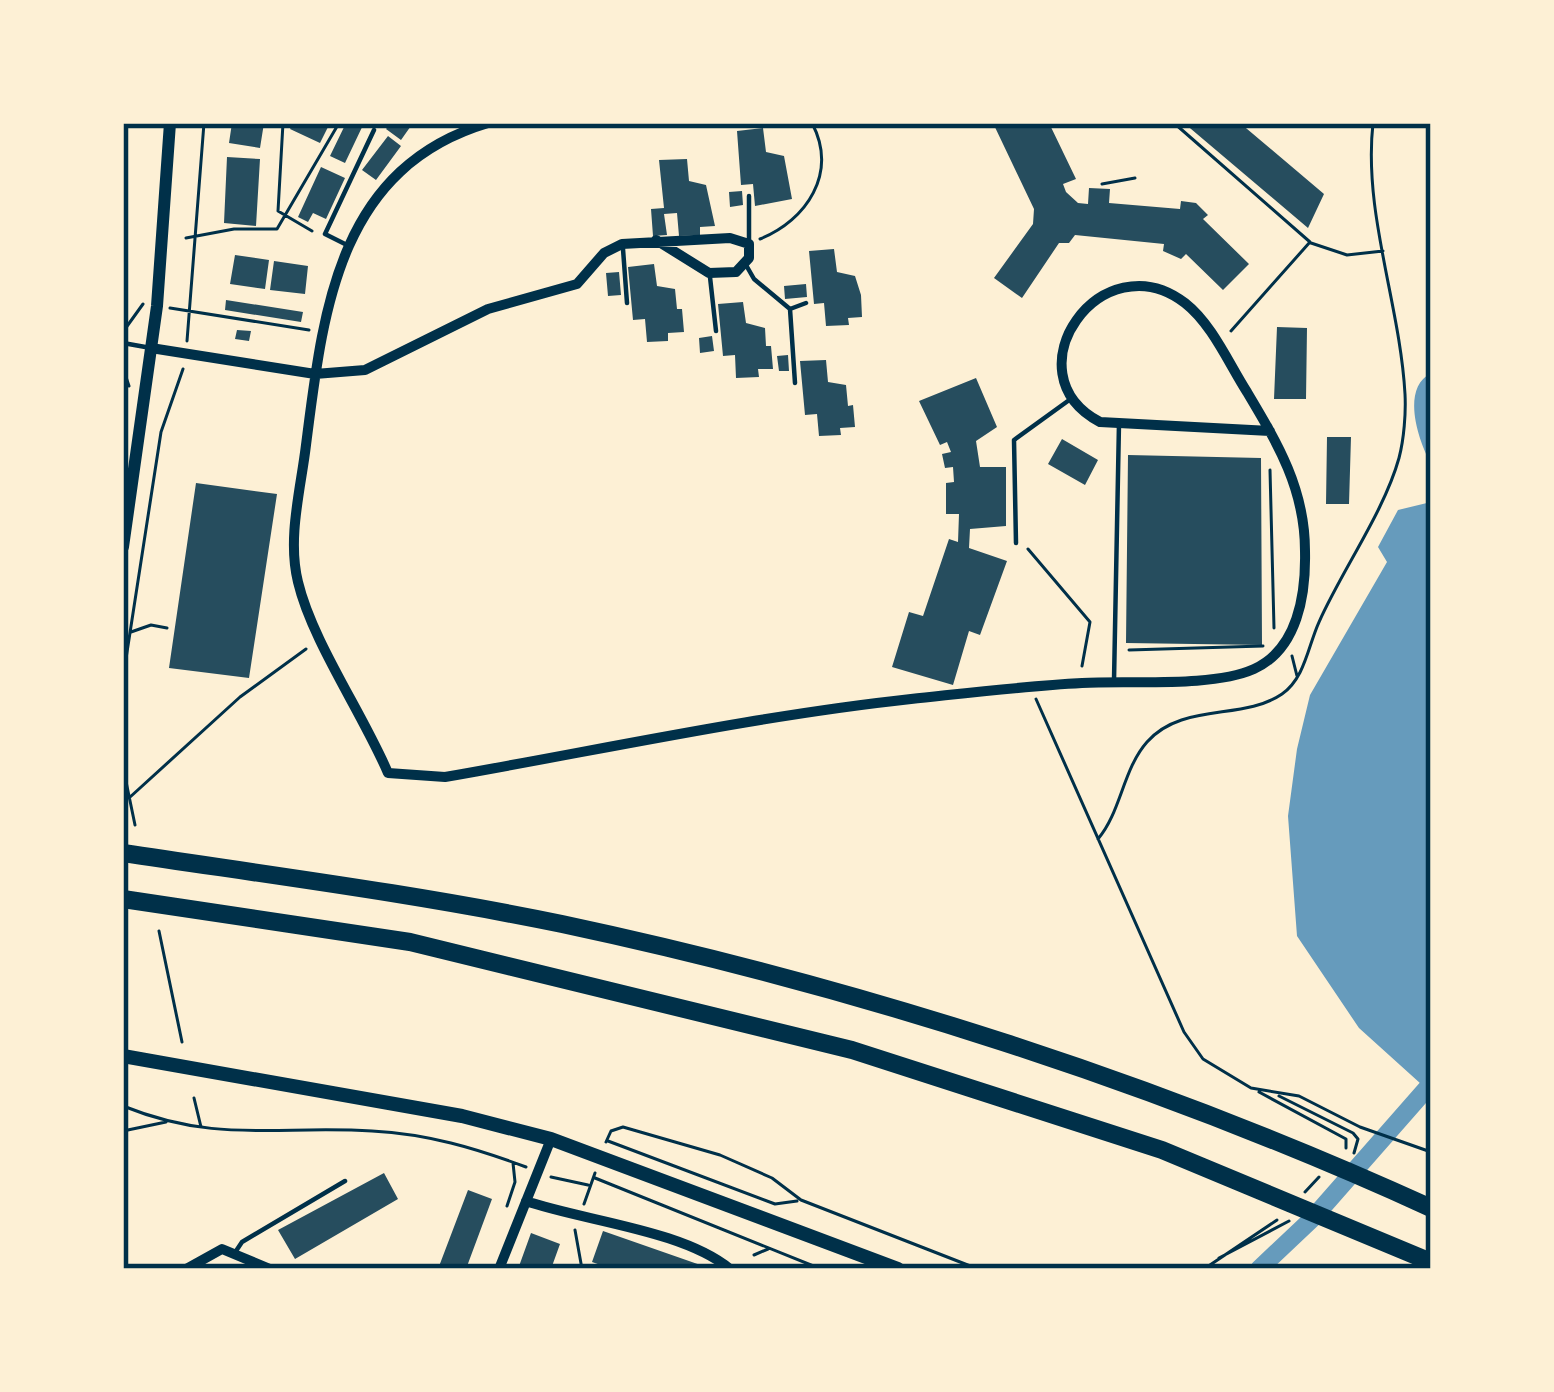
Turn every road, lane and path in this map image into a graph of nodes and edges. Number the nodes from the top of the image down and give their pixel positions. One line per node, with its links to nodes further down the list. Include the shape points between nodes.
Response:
1 (170, 123): 26 (street)
2 (204, 123): 15 (path)
3 (283, 123): 12 (path, via 277,203)
4 (339, 123): 12 (path)
5 (812, 123): 19 (path, via 824,153 814,195 799,219)
6 (1174, 123): 17 (path)
7 (483, 124): 20 (street, via 416,160 369,207)
8 (378, 126): 13 (lane)
9 (1135, 178): 10 (path)
10 (1102, 184)
11 (749, 196): 19 (lane)
12 (286, 220): 13 (path); 15 (path, via 272,231)
13 (325, 234): 20 (lane)
14 (186, 238): 15 (path)
15 (198, 238): 28 (path)
16 (656, 240): 18 (street); 19 (street); 23 (street)
17 (1310, 242): 21 (path, via 1337,254); 32 (path)
18 (622, 244): 24 (lane); 36 (street, via 563,290 488,309 375,368)
19 (748, 244): 22 (street)
20 (347, 245): 30 (street)
21 (1384, 250)
22 (746, 265): 23 (street); 27 (lane)
23 (709, 273): 29 (lane)
24 (627, 303)
25 (806, 303): 27 (lane)
26 (157, 306): 28 (path); 31 (path, via 141,304 126,321); 33 (street)
27 (790, 309): 37 (lane)
28 (190, 312): 30 (path); 34 (path)
29 (716, 331)
30 (322, 332): 36 (street)
31 (123, 343): 33 (lane)
32 (1219, 346): 39 (street, via 1182,300 1145,288 1107,292 1090,301 1069,332 1063,367); 41 (street)
33 (151, 348): 34 (street); 44 (street)
34 (185, 354): 36 (street); 47 (path, via 160,432)
35 (123, 368): 38 (path)
36 (315, 374): 45 (street, via 295,549)
37 (795, 383)
38 (129, 388)
39 (1072, 398): 40 (street, via 1086,415); 42 (lane, via 1014,440)
40 (1120, 423): 41 (street); 48 (lane)
41 (1273, 436): 48 (path, via 1274,645); 50 (street, via 1296,483 1305,535 1298,613 1276,654 1239,674)
42 (1016, 534): 43 (lane); 51 (path, via 1090,622)
43 (1016, 543)
44 (123, 547)
45 (316, 625): 52 (street, via 388,773 403,777 445,777 838,709); 54 (path, via 305,650)
46 (167, 628): 47 (path)
47 (130, 633): 49 (path)
48 (1115, 650): 50 (lane)
49 (123, 678)
50 (1114, 682): 51 (street)
51 (1076, 683): 52 (street)
52 (1030, 688): 61 (path, via 1184,1032 1203,1059)
53 (123, 767): 54 (path)
54 (129, 798): 55 (path)
55 (135, 825)
56 (123, 853): 73 (highway, via 459,905 761,971 1067,1066)
57 (123, 899): 81 (highway, via 410,942 829,1044 1034,1106)
58 (159, 931): 59 (path)
59 (182, 1042)
60 (123, 1056): 69 (main road)
61 (1251, 1088): 62 (path); 73 (path, via 1346,1139 1348,1146)
62 (1278, 1096): 66 (path, via 1299,1096); 70 (path)
63 (194, 1098): 67 (path)
64 (123, 1106): 65 (path)
65 (167, 1122): 67 (path); 68 (path)
66 (1360, 1127): 70 (path); 72 (path)
67 (201, 1129): 84 (path, via 372,1131 483,1148 513,1162)
68 (123, 1131)
69 (551, 1139): 71 (main road); 80 (street)
70 (1358, 1139): 74 (path)
71 (604, 1148): 79 (path, via 775,1204); 79 (path, via 611,1131 623,1127 720,1155); 97 (main road)
72 (1431, 1152)
73 (1324, 1164): 81 (path); 82 (highway)
74 (1342, 1165)
75 (593, 1177): 86 (path)
76 (1328, 1180): 78 (path)
77 (345, 1181): 87 (lane)
78 (1314, 1195)
79 (801, 1200): 98 (path)
80 (526, 1201): 85 (street); 93 (street)
81 (1286, 1207): 89 (path); 90 (highway)
82 (1431, 1208)
83 (1300, 1210): 89 (path)
84 (504, 1216)
85 (578, 1219): 94 (path); 95 (street, via 605,1218)
86 (770, 1248): 88 (path); 96 (path)
87 (236, 1252): 91 (street, via 216,1251); 92 (street)
88 (754, 1255)
89 (1217, 1258): 99 (path)
90 (1431, 1262)
91 (186, 1269)
92 (270, 1269)
93 (499, 1269)
94 (582, 1269)
95 (730, 1269)
96 (821, 1269)
97 (898, 1269)
98 (978, 1269)
99 (1204, 1269)

